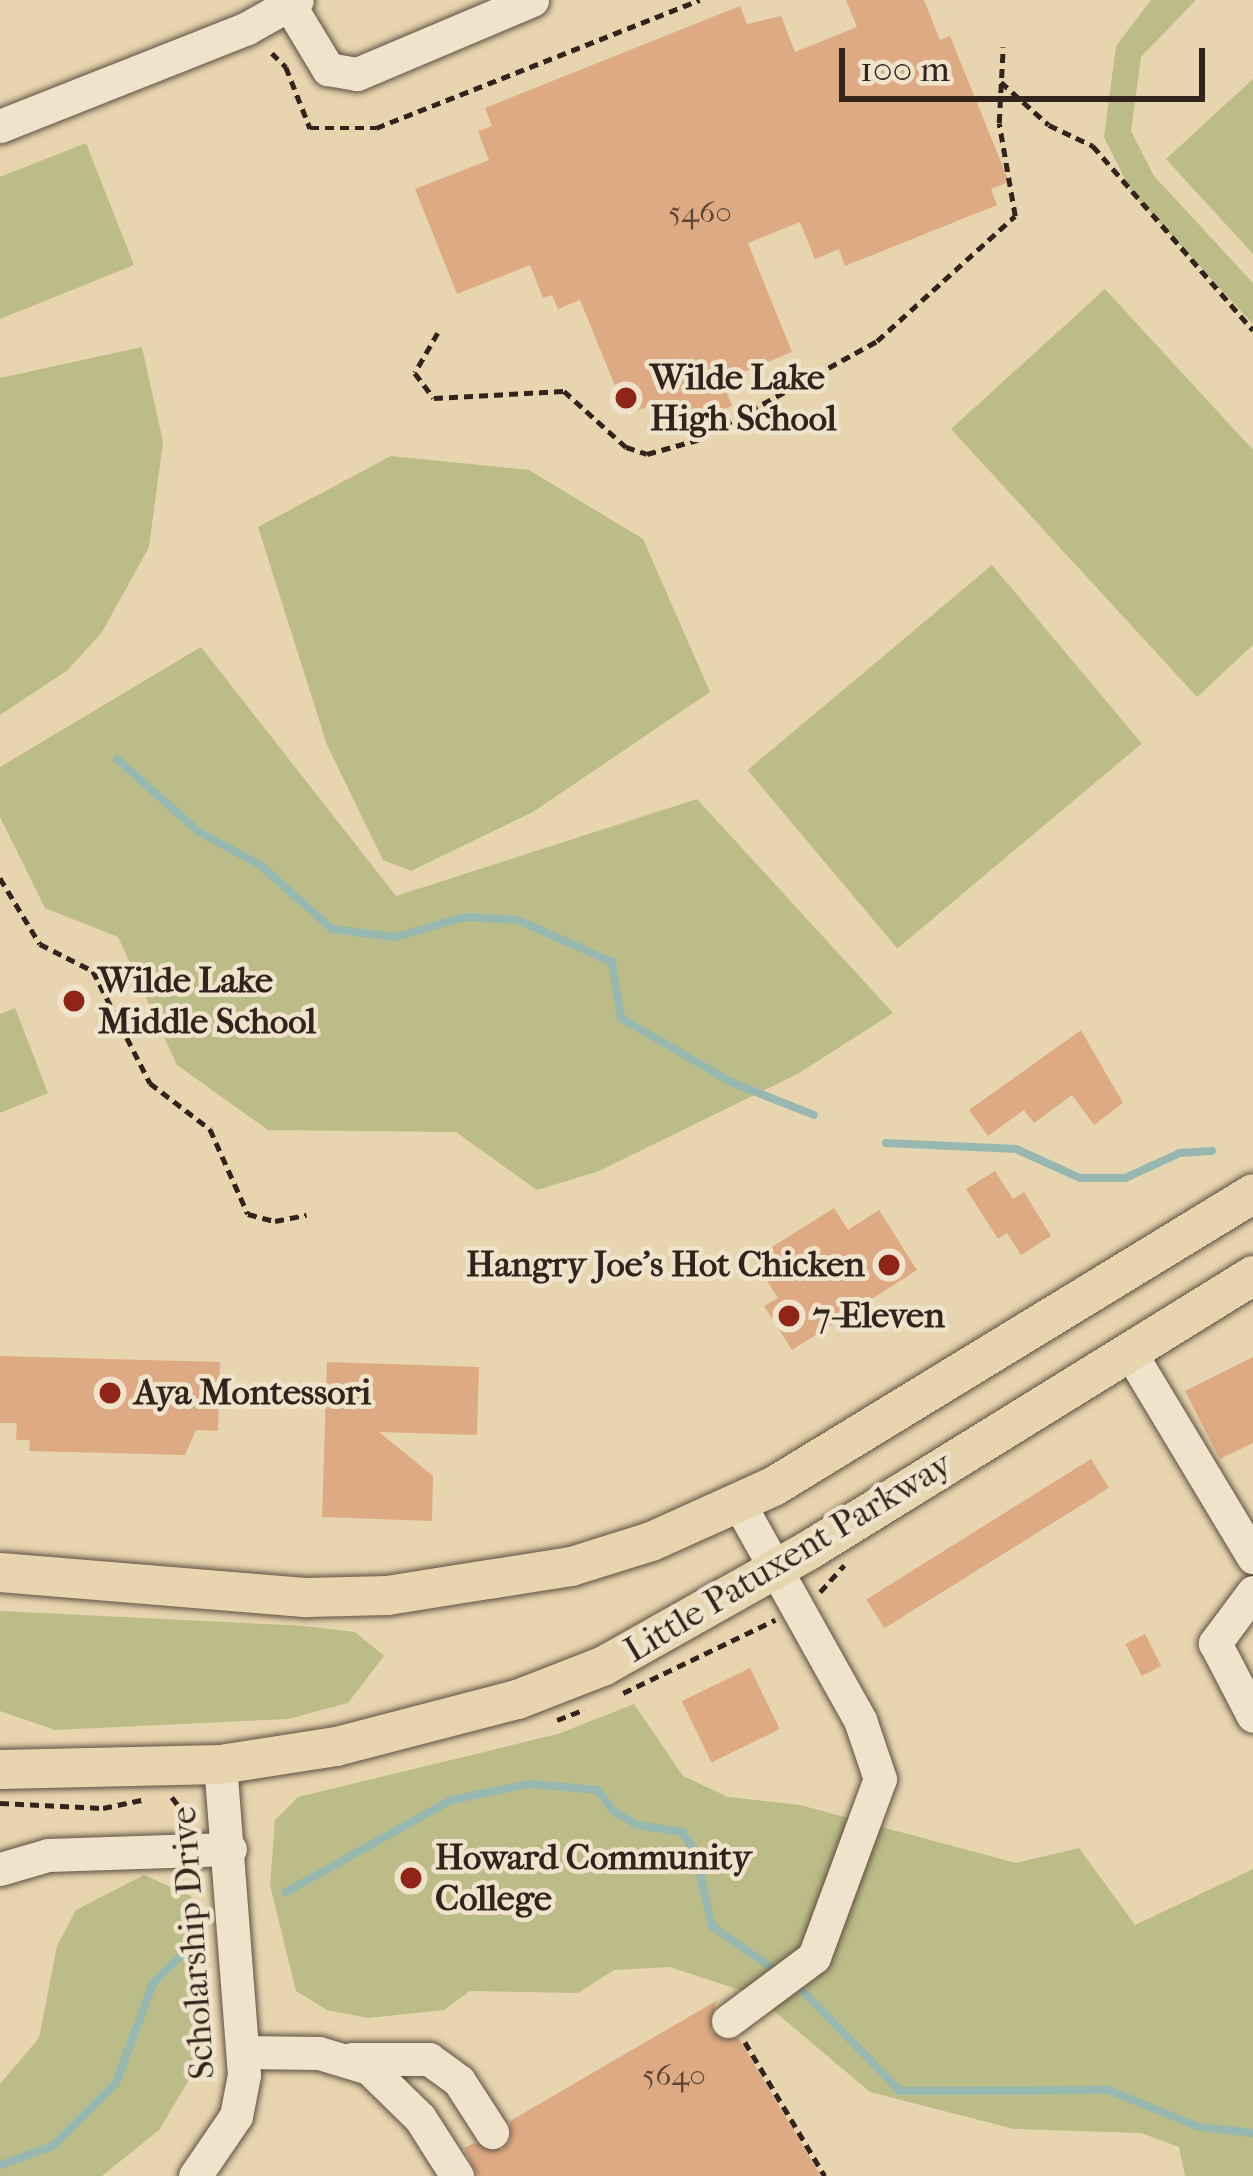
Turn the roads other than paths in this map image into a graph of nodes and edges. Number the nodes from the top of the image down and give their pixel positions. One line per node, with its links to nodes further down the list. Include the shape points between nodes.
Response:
1 (532, 0): 2 (street, via 357,74 328,69)
2 (294, 3): 3 (street)
3 (0, 126)
4 (1253, 1193): 7 (main road, Little Patuxent Parkway, via 850,1443)
5 (1253, 1275): 6 (main road, Little Patuxent Parkway)
6 (1128, 1349): 8 (street); 9 (main road, Little Patuxent Parkway)
7 (738, 1502): 9 (street); 10 (main road, Little Patuxent Parkway, via 571,1566 387,1595 191,1592)
8 (1253, 1557)
9 (774, 1570): 13 (main road, Little Patuxent Parkway, via 604,1665 517,1699 336,1746); 17 (street, via 878,1758 862,1834 814,1957)
10 (0, 1572)
11 (1253, 1592): 12 (street, via 1215,1643)
12 (1253, 1716)
13 (220, 1764): 14 (main road, Little Patuxent Parkway); 15 (street, Scholarship Drive)
14 (0, 1769)
15 (230, 1849): 16 (street, via 48,1855); 18 (street, Scholarship Drive)
16 (0, 1869)
17 (732, 2019)
18 (243, 2051): 19 (street); 21 (street, Scholarship Drive, via 236,2116)
19 (344, 2059): 20 (street, via 429,2059 459,2081); 22 (street, via 369,2068 402,2098)
20 (492, 2132)
21 (195, 2176)
22 (458, 2176)

